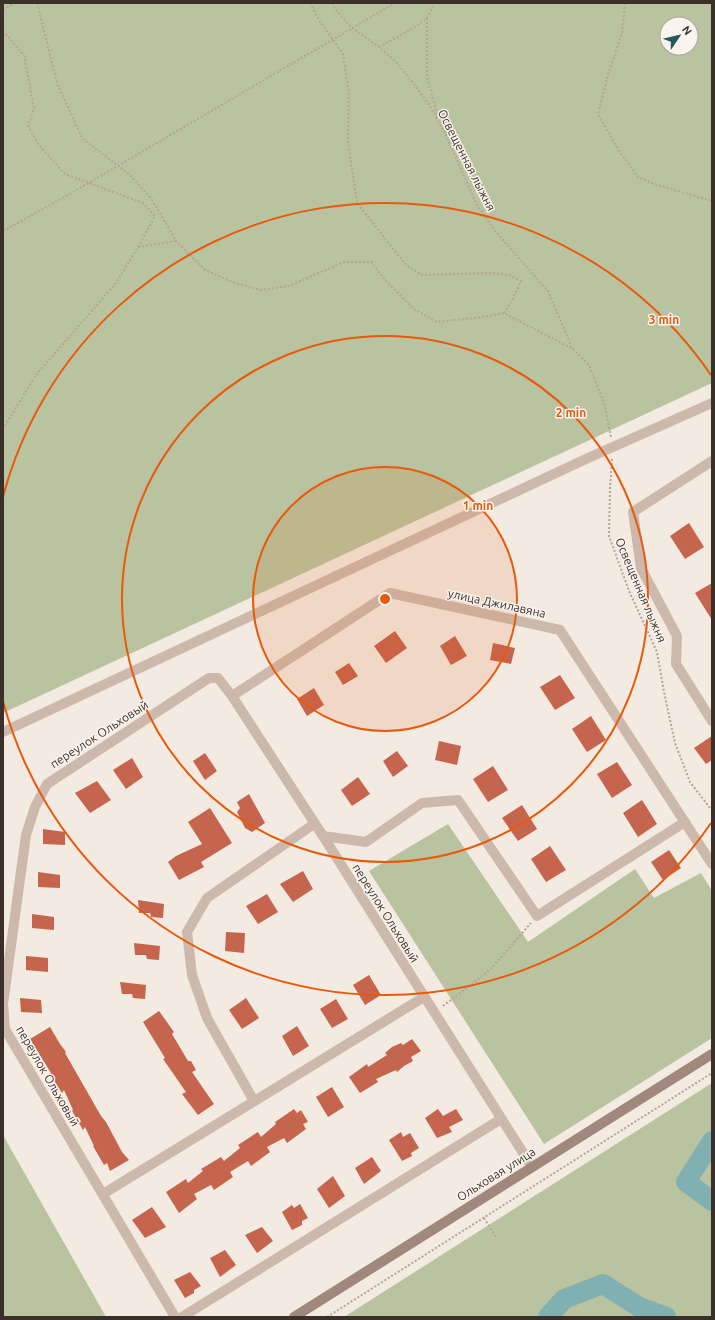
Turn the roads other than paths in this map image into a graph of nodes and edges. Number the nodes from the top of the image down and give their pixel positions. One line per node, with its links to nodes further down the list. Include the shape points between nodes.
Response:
1 (712, 403): 5 (street)
2 (712, 461): 4 (street, via 633,512 641,568 677,636 676,664)
3 (232, 696): 6 (street, улица Джилавяна, via 390,593 560,630); 7 (street, переулок Ольховый); 15 (street, переулок Ольховый, via 218,678 209,678 47,784 26,835 3,1004 5,1029)
4 (712, 721)
5 (3, 732)
6 (684, 822): 8 (street, via 537,916 458,800 422,803 366,842); 9 (street, улица Джилавяна)
7 (314, 824): 8 (street, переулок Ольховый); 12 (street, via 207,898 187,932 192,975 207,1018)
8 (323, 836): 10 (street, переулок Ольховый)
9 (712, 864)
10 (424, 997): 12 (street); 13 (street, переулок Ольховый)
11 (712, 1054): 14 (main road, Ольховая улица)
12 (254, 1101): 15 (street)
13 (501, 1119): 14 (street, переулок Ольховый); 17 (street)
14 (532, 1168): 18 (main road, Ольховая улица)
15 (103, 1194): 16 (street, переулок Ольховый)
16 (176, 1317)
17 (182, 1317)
18 (294, 1317)

